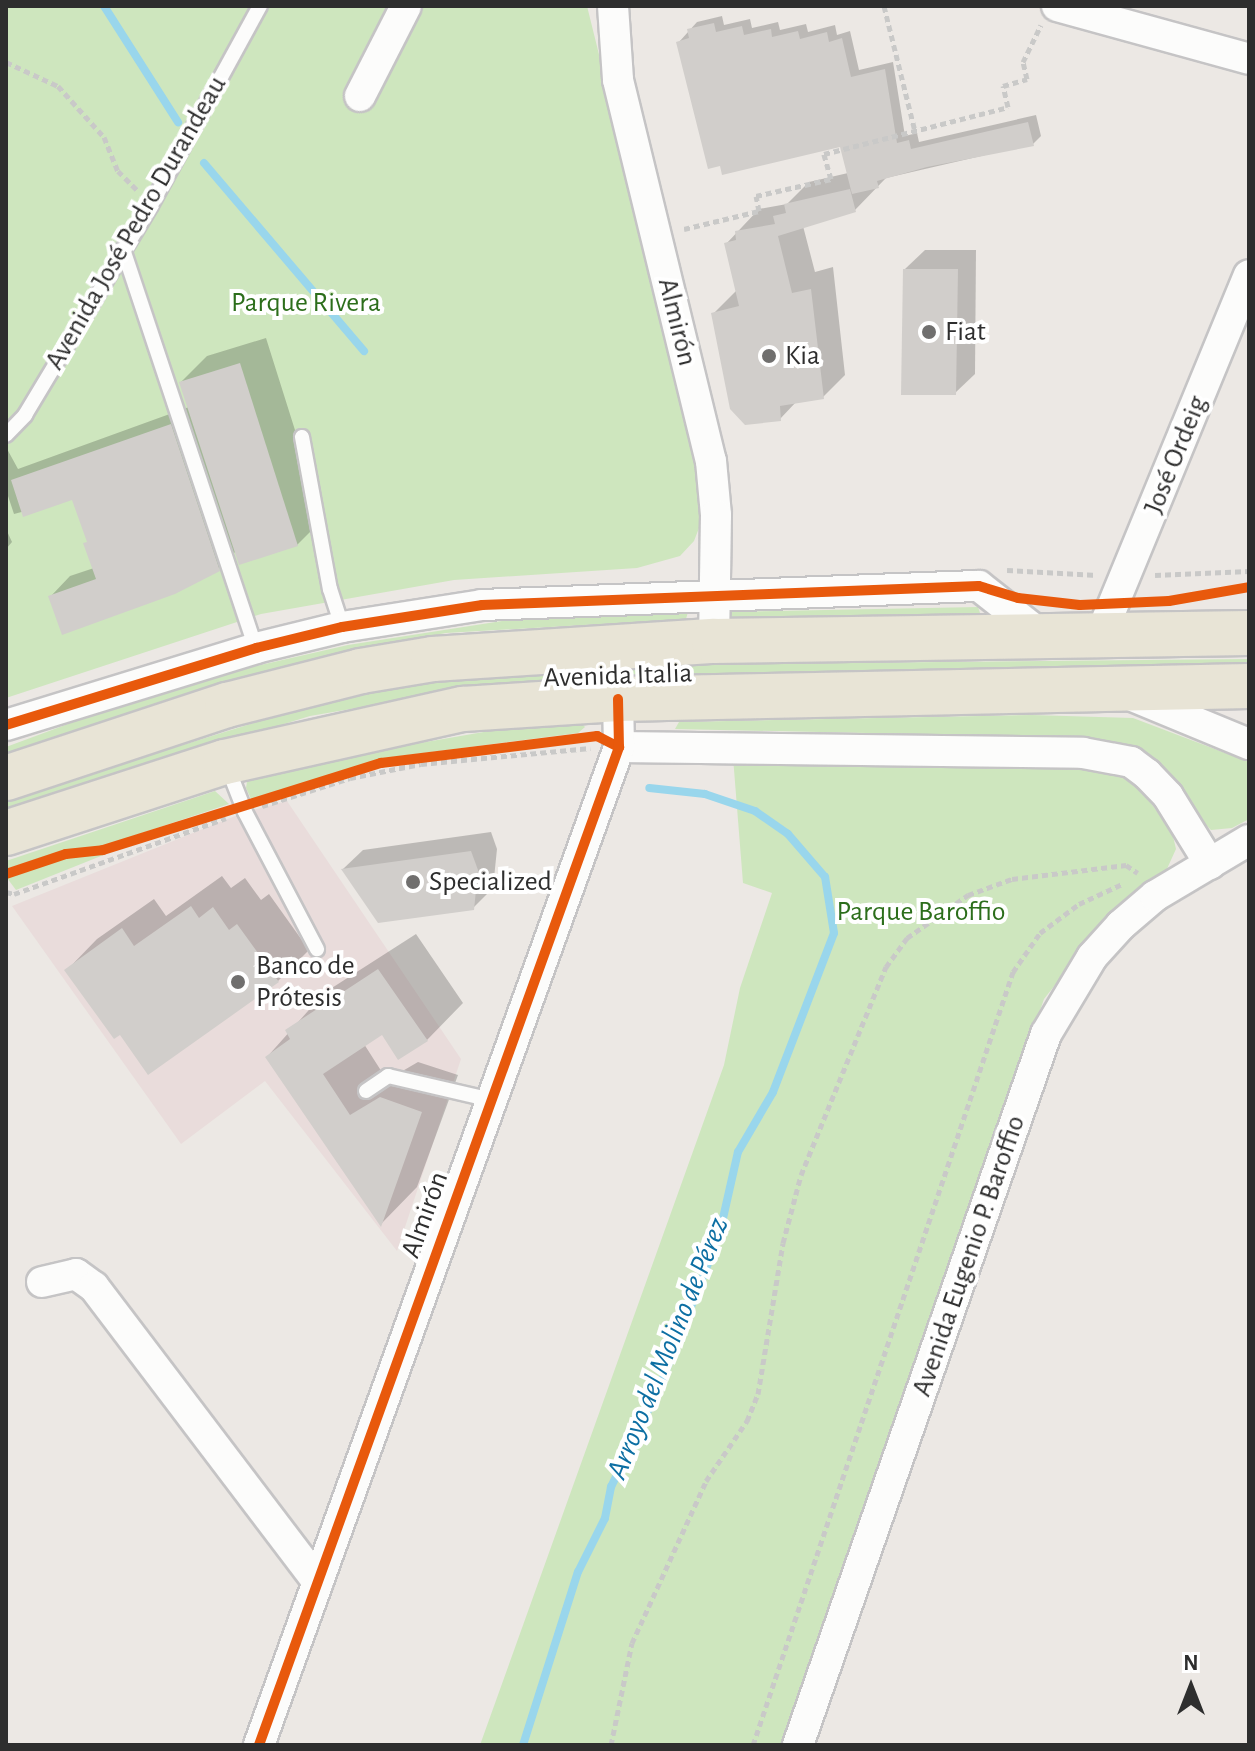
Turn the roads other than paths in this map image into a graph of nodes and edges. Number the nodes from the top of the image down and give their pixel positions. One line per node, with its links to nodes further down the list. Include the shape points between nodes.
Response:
1 (260, 6): 7 (lane, Avenida José Pedro Durandeau)
2 (406, 6): 6 (street)
3 (613, 6): 11 (street, Almirón, via 618,80 711,461)
4 (1064, 11): 5 (street)
5 (1249, 59)
6 (360, 96)
7 (123, 249): 9 (lane, Avenida José Pedro Durandeau, via 25,415); 17 (lane)
8 (1249, 275): 15 (street, José Ordeig)
9 (6, 435)
10 (302, 437): 12 (lane)
11 (715, 596): 12 (street, via 482,605); 14 (street, via 979,586); 16 (street, Almirón)
12 (342, 627): 17 (street)
13 (1249, 633): 15 (main road, Avenida Italia)
14 (1040, 634): 15 (main road, Avenida Italia); 16 (main road, Avenida Italia)
15 (1101, 634)
16 (714, 641): 25 (main road, Avenida Italia, via 498,652 361,671 227,705)
17 (256, 648): 21 (street)
18 (1249, 686): 19 (main road, Avenida Italia)
19 (1112, 688): 20 (main road, Avenida Italia); 22 (street, Avenida Italia)
20 (618, 699): 23 (street, Almirón); 24 (main road, Avenida Italia, via 463,709)
21 (6, 725)
22 (1249, 744)
23 (619, 747): 28 (street, via 1083,753 1131,762 1168,796); 31 (street, Almirón)
24 (225, 762): 26 (main road, Avenida Italia); 29 (lane)
25 (6, 778)
26 (6, 833)
27 (1248, 840): 28 (street, Avenida Eugenio P. Baroffio)
28 (1210, 864): 35 (street, Avenida Eugenio P. Baroffio, via 1148,886 1092,957 1046,1034)
29 (317, 949)
30 (366, 1091): 31 (lane, via 388,1076)
31 (492, 1100): 33 (street, Almirón)
32 (42, 1282): 33 (street, via 76,1274 94,1287)
33 (318, 1582): 34 (street, Almirón)
34 (259, 1745)
35 (798, 1745)

